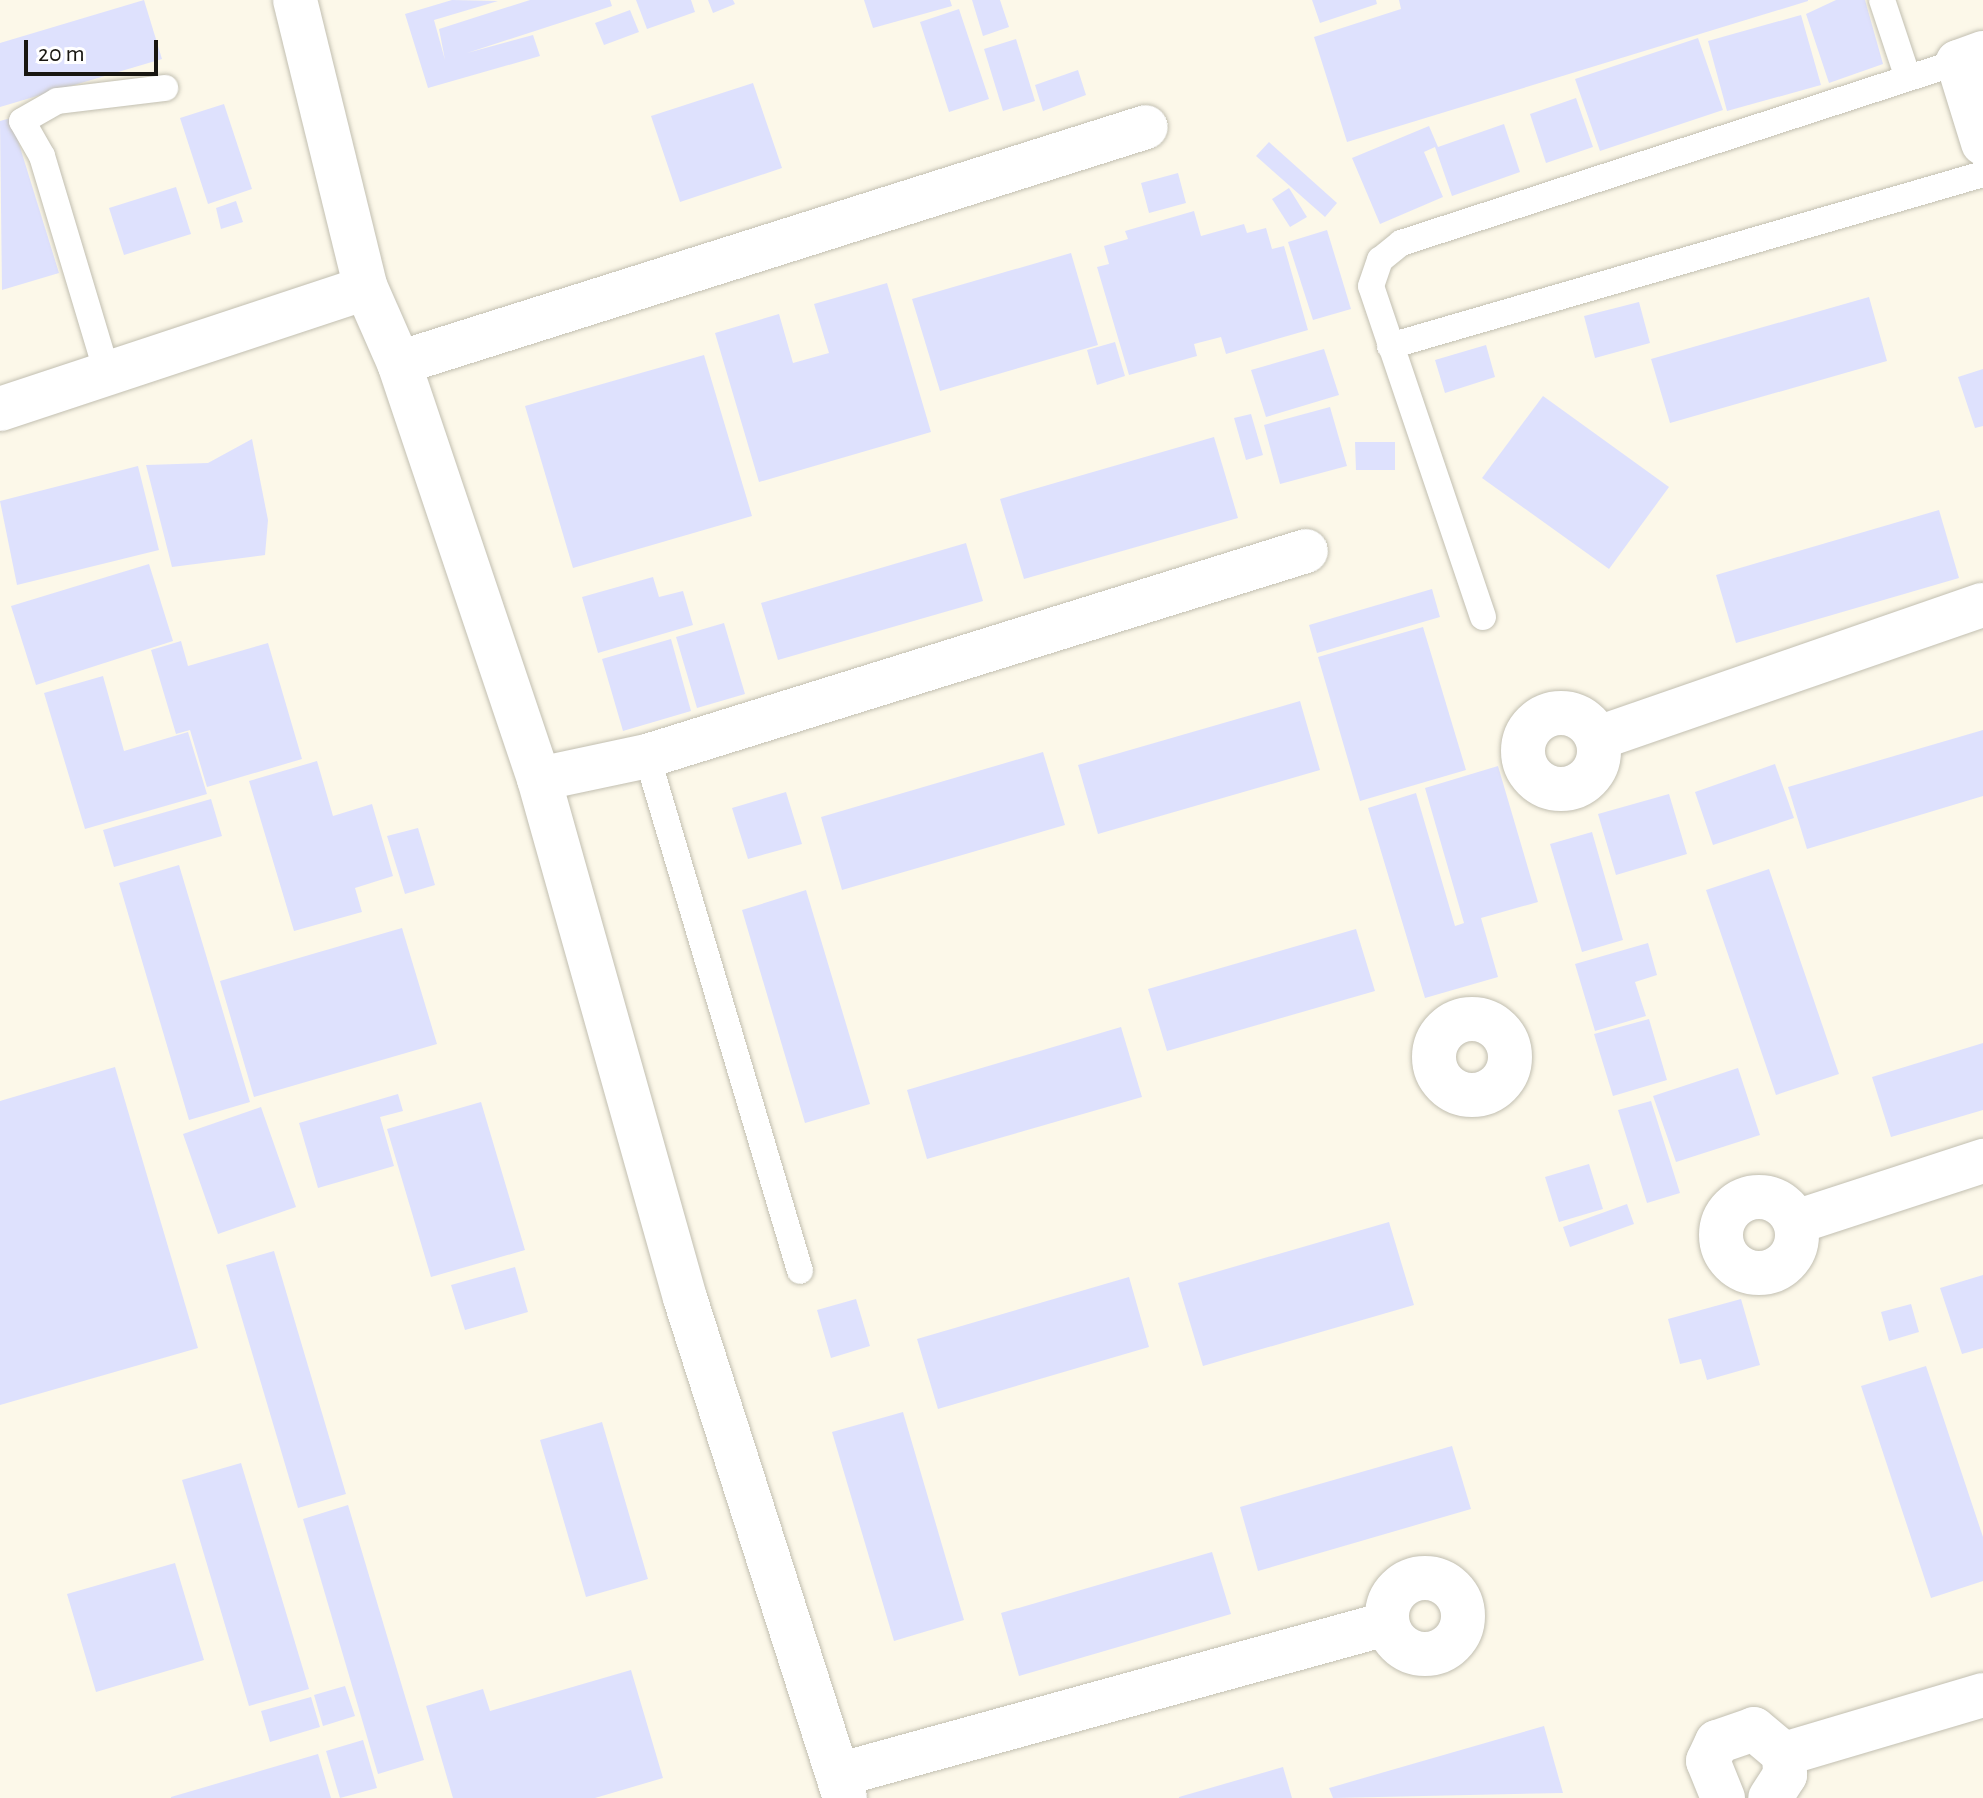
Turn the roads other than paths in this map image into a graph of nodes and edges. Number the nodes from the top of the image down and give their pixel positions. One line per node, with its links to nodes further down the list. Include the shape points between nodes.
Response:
1 (295, 0): 9 (street)
2 (1882, 0): 4 (lane)
3 (1970, 58): 4 (lane); 7 (street)
4 (1908, 78): 10 (lane, via 1401,243 1380,260 1371,286)
5 (165, 88): 12 (lane, via 57,101 22,121 42,156)
6 (1146, 127): 11 (street)
7 (1983, 143)
8 (1983, 174): 10 (lane)
9 (366, 288): 11 (street); 12 (street)
10 (1390, 346): 16 (lane)
11 (399, 363): 19 (street)
12 (108, 376): 13 (street)
13 (0, 409)
14 (1306, 551): 18 (street)
15 (1983, 605): 17 (street)
16 (1483, 617)
17 (1598, 738)
18 (647, 756): 19 (street); 22 (lane)
19 (539, 779): 26 (street, via 685,1298)
20 (1983, 1161): 21 (street)
21 (1796, 1222)
22 (800, 1271)
23 (1386, 1624): 26 (street)
24 (1983, 1695): 25 (street)
25 (1784, 1754): 27 (street, via 1754,1729 1717,1742 1709,1771); 28 (street, via 1785,1775)
26 (842, 1787)
27 (1723, 1798)
28 (1770, 1798)

